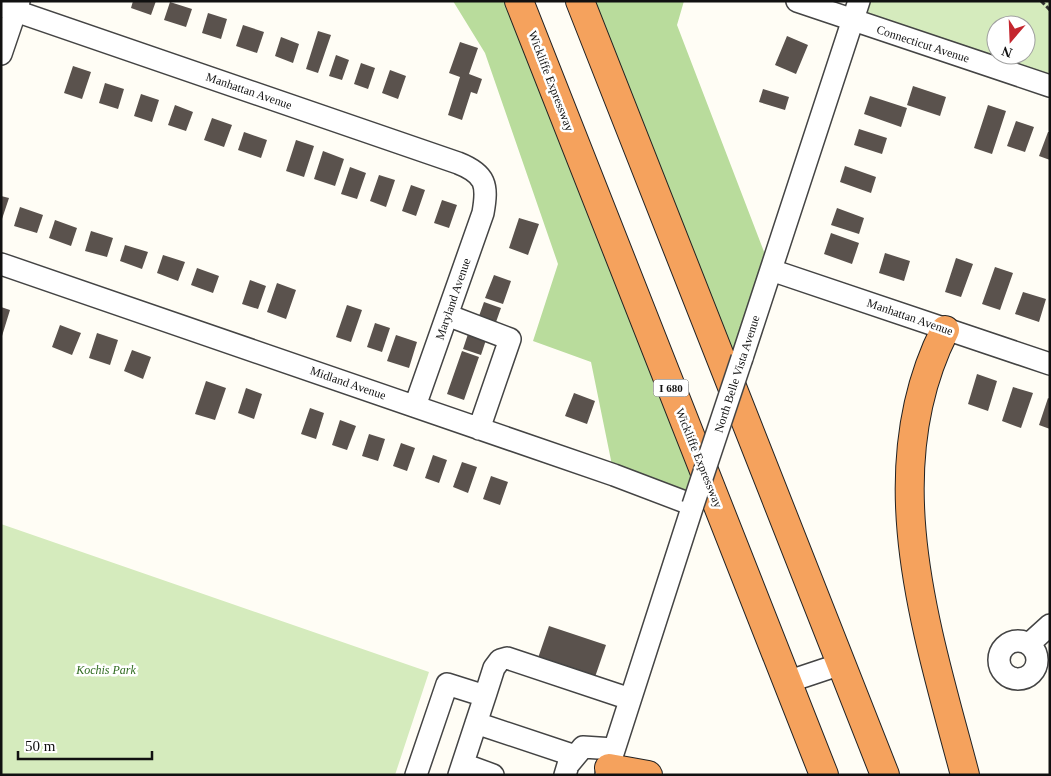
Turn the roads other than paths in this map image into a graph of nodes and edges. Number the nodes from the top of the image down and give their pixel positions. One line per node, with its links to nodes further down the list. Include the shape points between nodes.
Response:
1 (519, 1): 20 (highway, Wickliffe Expressway / I 680)
2 (580, 1): 19 (highway)
3 (797, 1): 5 (street, Connecticut Avenue)
4 (12, 6): 6 (street); 8 (street, Manhattan Avenue, via 458,163 473,169)
5 (856, 11): 7 (street, Connecticut Avenue); 10 (street, North Belle Vista Avenue)
6 (1, 54)
7 (1050, 86)
8 (486, 190): 11 (street, Maryland Avenue, via 483,213)
9 (1, 264): 14 (street, Midland Avenue)
10 (771, 270): 12 (street, Manhattan Avenue); 16 (street, North Belle Vista Avenue, bridge)
11 (447, 315): 14 (street, Maryland Avenue); 15 (street, via 510,339)
12 (946, 330): 13 (street, Manhattan Avenue); 33 (highway, via 929,366 915,426 910,467 910,526 921,602)
13 (1050, 364)
14 (415, 406): 15 (street, Midland Avenue)
15 (479, 429): 16 (street, Midland Avenue)
16 (693, 505): 22 (street, North Belle Vista Avenue)
17 (1050, 625): 18 (street)
18 (1029, 644)
19 (841, 664): 20 (street); 32 (highway)
20 (787, 682): 31 (highway, Wickliffe Expressway / I 680)
21 (484, 696): 22 (street, via 494,668 500,660 507,658); 23 (street); 27 (street, via 447,684)
22 (630, 699): 25 (street, North Belle Vista Avenue)
23 (476, 723): 24 (street); 26 (street)
24 (575, 756): 25 (street, via 583,747); 29 (street)
25 (610, 764): 30 (highway)
26 (461, 769): 28 (street)
27 (416, 775)
28 (493, 775)
29 (565, 775)
30 (648, 775)
31 (824, 775)
32 (884, 775)
33 (965, 775)

